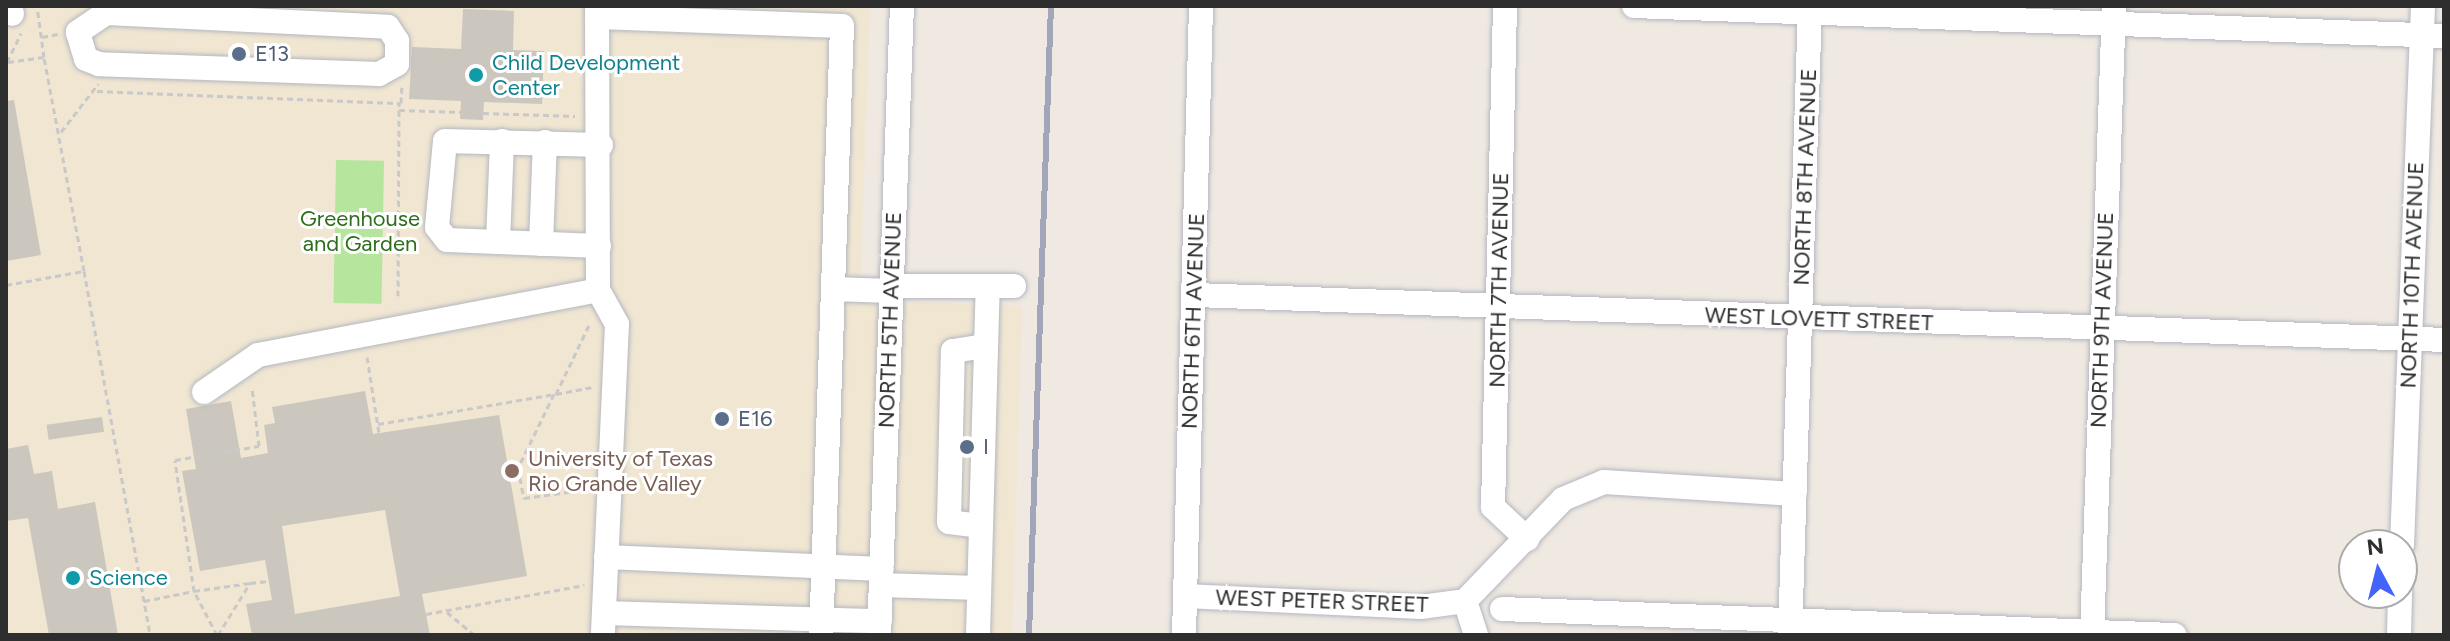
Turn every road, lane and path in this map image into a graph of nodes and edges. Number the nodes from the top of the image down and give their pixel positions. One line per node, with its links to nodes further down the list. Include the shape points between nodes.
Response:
1 (37, 6): 12 (path)
2 (902, 6): 29 (street, NORTH 5TH AVENUE)
3 (1201, 6): 32 (street, NORTH 6TH AVENUE)
4 (1505, 6): 34 (street, NORTH 7TH AVENUE)
5 (1634, 6): 7 (street)
6 (2423, 6): 11 (street, NORTH 10TH AVENUE)
7 (1810, 9): 10 (street); 36 (street, NORTH 8TH AVENUE)
8 (597, 11): 21 (street); 30 (street, via 842,26)
9 (256, 13): 9 (street, via 106,13 83,22 79,47 99,64 379,74 397,64 397,41 388,27)
10 (2113, 13): 11 (street); 38 (street, NORTH 9TH AVENUE)
11 (2433, 36): 40 (street, NORTH 10TH AVENUE)
12 (44, 57): 13 (path); 25 (path)
13 (8, 62)
14 (399, 103): 15 (path)
15 (399, 110): 16 (path); 33 (path)
16 (461, 112)
17 (483, 113): 18 (path)
18 (579, 116)
19 (502, 141): 20 (street); 22 (street); 22 (street, via 452,138 441,144 440,158 440,236)
20 (545, 142): 21 (street); 23 (street)
21 (601, 145): 24 (street)
22 (498, 242): 23 (street)
23 (541, 244): 24 (street)
24 (599, 246): 31 (street)
25 (84, 271): 26 (path); 66 (path)
26 (6, 285)
27 (988, 286): 28 (street); 29 (street); 42 (street)
28 (1014, 286)
29 (891, 288): 30 (street); 59 (street, NORTH 5TH AVENUE)
30 (834, 289): 58 (street)
31 (598, 290): 45 (street, via 258,355); 57 (street, via 617,324)
32 (1195, 295): 34 (street, WEST LOVETT STREET); 65 (street, NORTH 6TH AVENUE)
33 (398, 296)
34 (1499, 308): 36 (street, WEST LOVETT STREET); 56 (street, NORTH 7TH AVENUE, via 1493,507)
35 (581, 315): 37 (path)
36 (1801, 319): 38 (street, WEST LOVETT STREET); 52 (street, NORTH 8TH AVENUE)
37 (590, 323): 39 (path); 46 (path)
38 (2101, 329): 40 (street, WEST LOVETT STREET); 76 (street, NORTH 9TH AVENUE)
39 (596, 332)
40 (2409, 339): 41 (street, WEST LOVETT STREET); 55 (street, NORTH 10TH AVENUE)
41 (2444, 340)
42 (986, 346): 54 (street); 54 (street, via 957,346 952,395 949,522)
43 (366, 349): 48 (path)
44 (260, 381): 64 (path, via 249,389 259,446 175,460)
45 (204, 392)
46 (555, 394): 47 (path, via 598,386); 48 (path); 51 (path, via 518,468 524,498)
47 (597, 401)
48 (378, 424): 49 (path)
49 (379, 433)
50 (595, 474): 51 (path)
51 (595, 489): 53 (path)
52 (1795, 494): 56 (street, via 1604,482 1563,499); 75 (street, NORTH 8TH AVENUE)
53 (594, 504)
54 (981, 526): 63 (street)
55 (2403, 529)
56 (1527, 539): 67 (street)
57 (606, 557): 58 (street); 72 (street)
58 (824, 567): 59 (street); 73 (street)
59 (881, 577): 63 (street); 74 (street, NORTH 5TH AVENUE)
60 (269, 581): 61 (path)
61 (250, 583): 64 (path); 78 (path)
62 (590, 584): 70 (path)
63 (979, 588): 80 (street)
64 (194, 591): 66 (path); 78 (path)
65 (1185, 596): 67 (street, WEST PETER STREET, via 1421,607); 81 (street, NORTH 6TH AVENUE)
66 (144, 601): 77 (path)
67 (1465, 601): 82 (street)
68 (1502, 609): 75 (street)
69 (2400, 609): 84 (street)
70 (445, 611): 71 (path); 79 (path)
71 (426, 614)
72 (603, 624): 73 (street)
73 (822, 627): 74 (street)
74 (880, 628)
75 (1790, 629): 76 (street)
76 (2092, 634): 83 (street)
77 (150, 635)
78 (217, 635)
79 (474, 635)
80 (978, 635)
81 (1184, 635)
82 (1476, 635)
83 (2174, 635)
84 (2399, 635)

